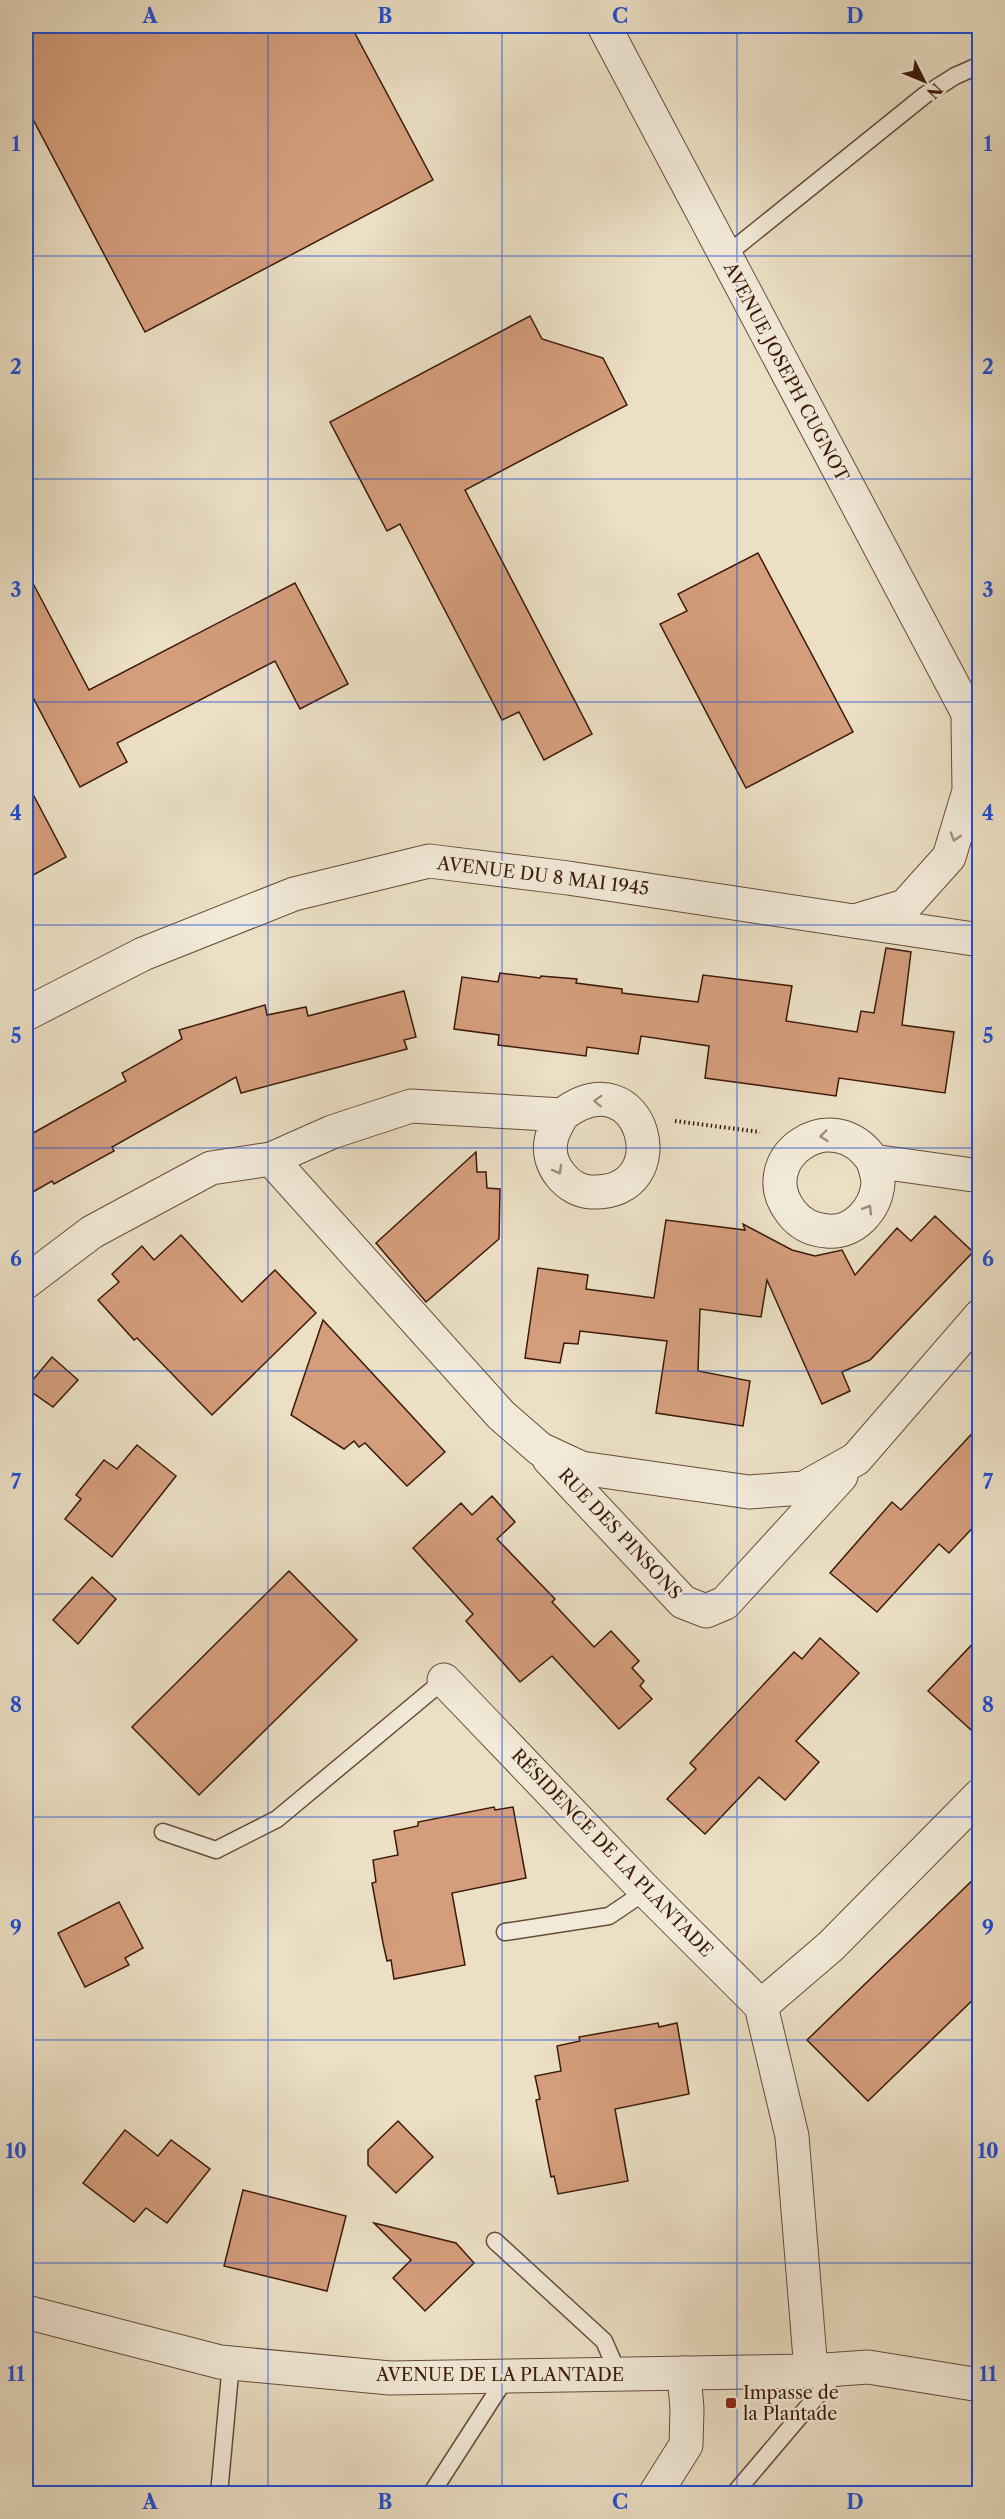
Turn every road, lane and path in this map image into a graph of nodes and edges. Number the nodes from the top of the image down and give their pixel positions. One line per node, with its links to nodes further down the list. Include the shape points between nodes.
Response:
1 (604, 26): 3 (street, AVENUE JOSEPH CUGNOT)
2 (980, 65): 3 (lane, via 925,95)
3 (725, 256): 4 (street, AVENUE JOSEPH CUGNOT)
4 (974, 727): 5 (street, AVENUE JOSEPH CUGNOT, one-way to 5, via 969,791 949,857 905,906)
5 (854, 921): 6 (street, AVENUE DU 8 MAI 1945); 7 (street, AVENUE DU 8 MAI 1945, via 429,861 294,894 143,954)
6 (980, 940)
7 (26, 1014)
8 (562, 1115): 9 (street, one-way to 8, via 617,1103 596,1099 578,1103); 9 (street, one-way to 9, via 550,1142 554,1166 565,1182 583,1192 604,1193 625,1184 641,1164 644,1144 641,1128); 11 (street, via 411,1106 332,1132)
9 (633, 1116): 10 (path)
10 (809, 1139): 12 (street, one-way to 10, via 866,1150 842,1136 828,1134); 12 (street, one-way to 12, via 789,1154 780,1180 786,1205 796,1219 812,1228 829,1232 846,1229 864,1218 875,1198 878,1181)
11 (271, 1159): 14 (street, via 211,1168 92,1232); 16 (street, RUE DES PINSONS, via 501,1415)
12 (873, 1161): 13 (street)
13 (980, 1176)
14 (26, 1282)
15 (980, 1316): 17 (street, RUE DES PINSONS)
16 (540, 1449): 17 (street, RUE DES PINSONS, via 581,1468 749,1492 804,1488); 17 (street, RUE DES PINSONS, via 683,1602 705,1611 725,1603)
17 (856, 1459)
18 (444, 1680): 20 (lane, RÉSIDENCE DE LA PLANTADE, via 277,1819 216,1850); 21 (street, RÉSIDENCE DE LA PLANTADE)
19 (980, 1795): 23 (street, via 831,1946)
20 (163, 1832)
21 (646, 1890): 22 (lane, via 609,1916); 23 (street, RÉSIDENCE DE LA PLANTADE)
22 (505, 1932)
23 (761, 2006): 27 (street, via 792,2136)
24 (495, 2241): 29 (lane, via 604,2341)
25 (26, 2312): 26 (street, AVENUE DE LA PLANTADE)
26 (231, 2363): 30 (street, AVENUE DE LA PLANTADE, via 390,2378); 32 (lane)
27 (826, 2370): 28 (street, AVENUE DE LA PLANTADE); 31 (street, AVENUE DE LA PLANTADE, via 868,2367); 35 (lane)
28 (684, 2373): 29 (street, AVENUE DE LA PLANTADE); 34 (street, via 686,2445)
29 (620, 2374): 30 (street, AVENUE DE LA PLANTADE)
30 (507, 2376): 33 (lane)
31 (980, 2385)
32 (219, 2493)
33 (431, 2493)
34 (655, 2493)
35 (734, 2493)

